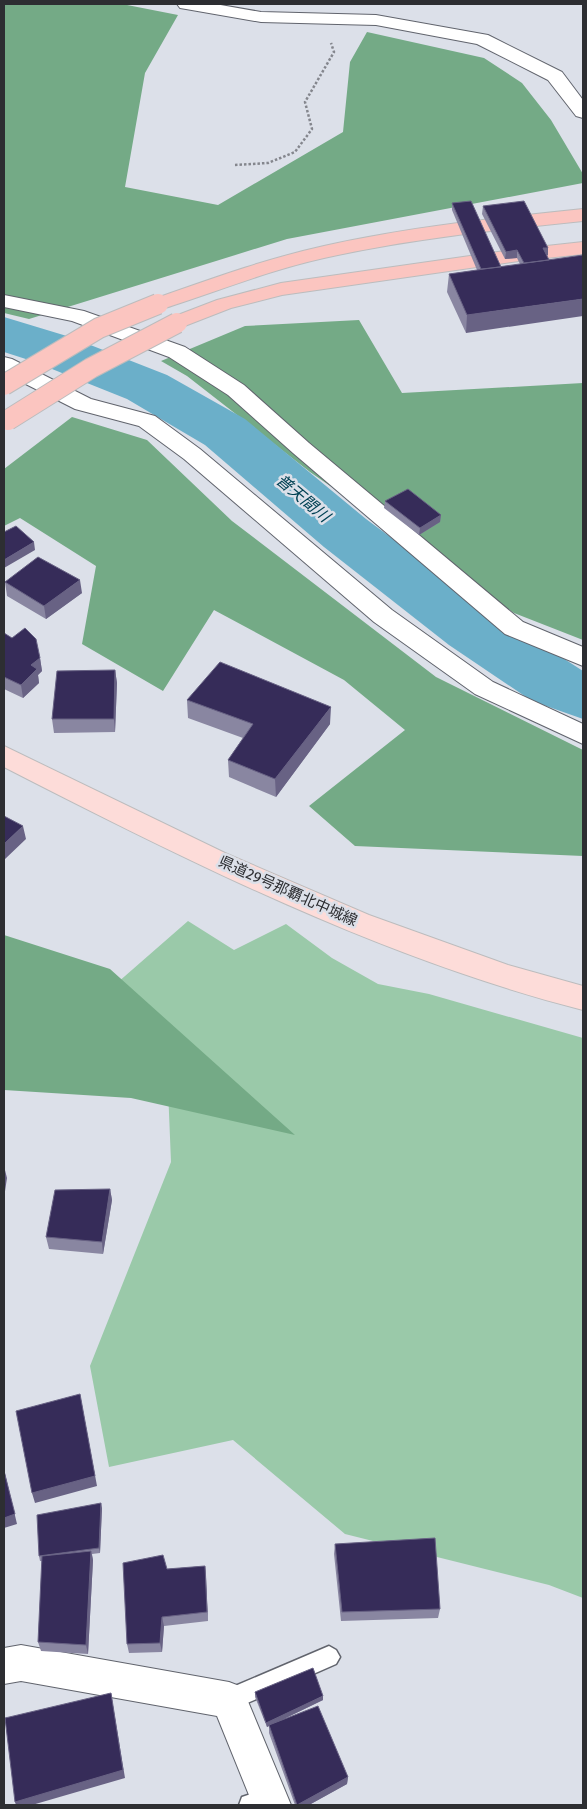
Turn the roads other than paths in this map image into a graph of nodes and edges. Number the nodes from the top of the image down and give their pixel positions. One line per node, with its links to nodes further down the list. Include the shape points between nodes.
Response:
1 (186, 4): 2 (street, via 261,17 376,20 482,39 555,76)
2 (583, 112)
3 (583, 215): 7 (highway, bridge, via 440,232 324,252 273,266 158,304 98,328)
4 (583, 248): 8 (highway, bridge, via 281,289 224,304 122,350 50,391)
5 (4, 301): 9 (street, via 77,316 177,352 236,390 514,628)
6 (4, 364): 10 (street, via 83,404 146,421 192,454 391,621 484,688)
7 (4, 385)
8 (6, 422)
9 (583, 657)
10 (583, 735)
11 (4, 756): 12 (main road, 県道29号那覇北中城線, via 102,806 298,897 426,950 525,983)
12 (583, 998)
13 (330, 1657): 15 (lane)
14 (4, 1666): 15 (street, via 21,1663)
15 (229, 1700): 16 (street)
16 (264, 1803)

